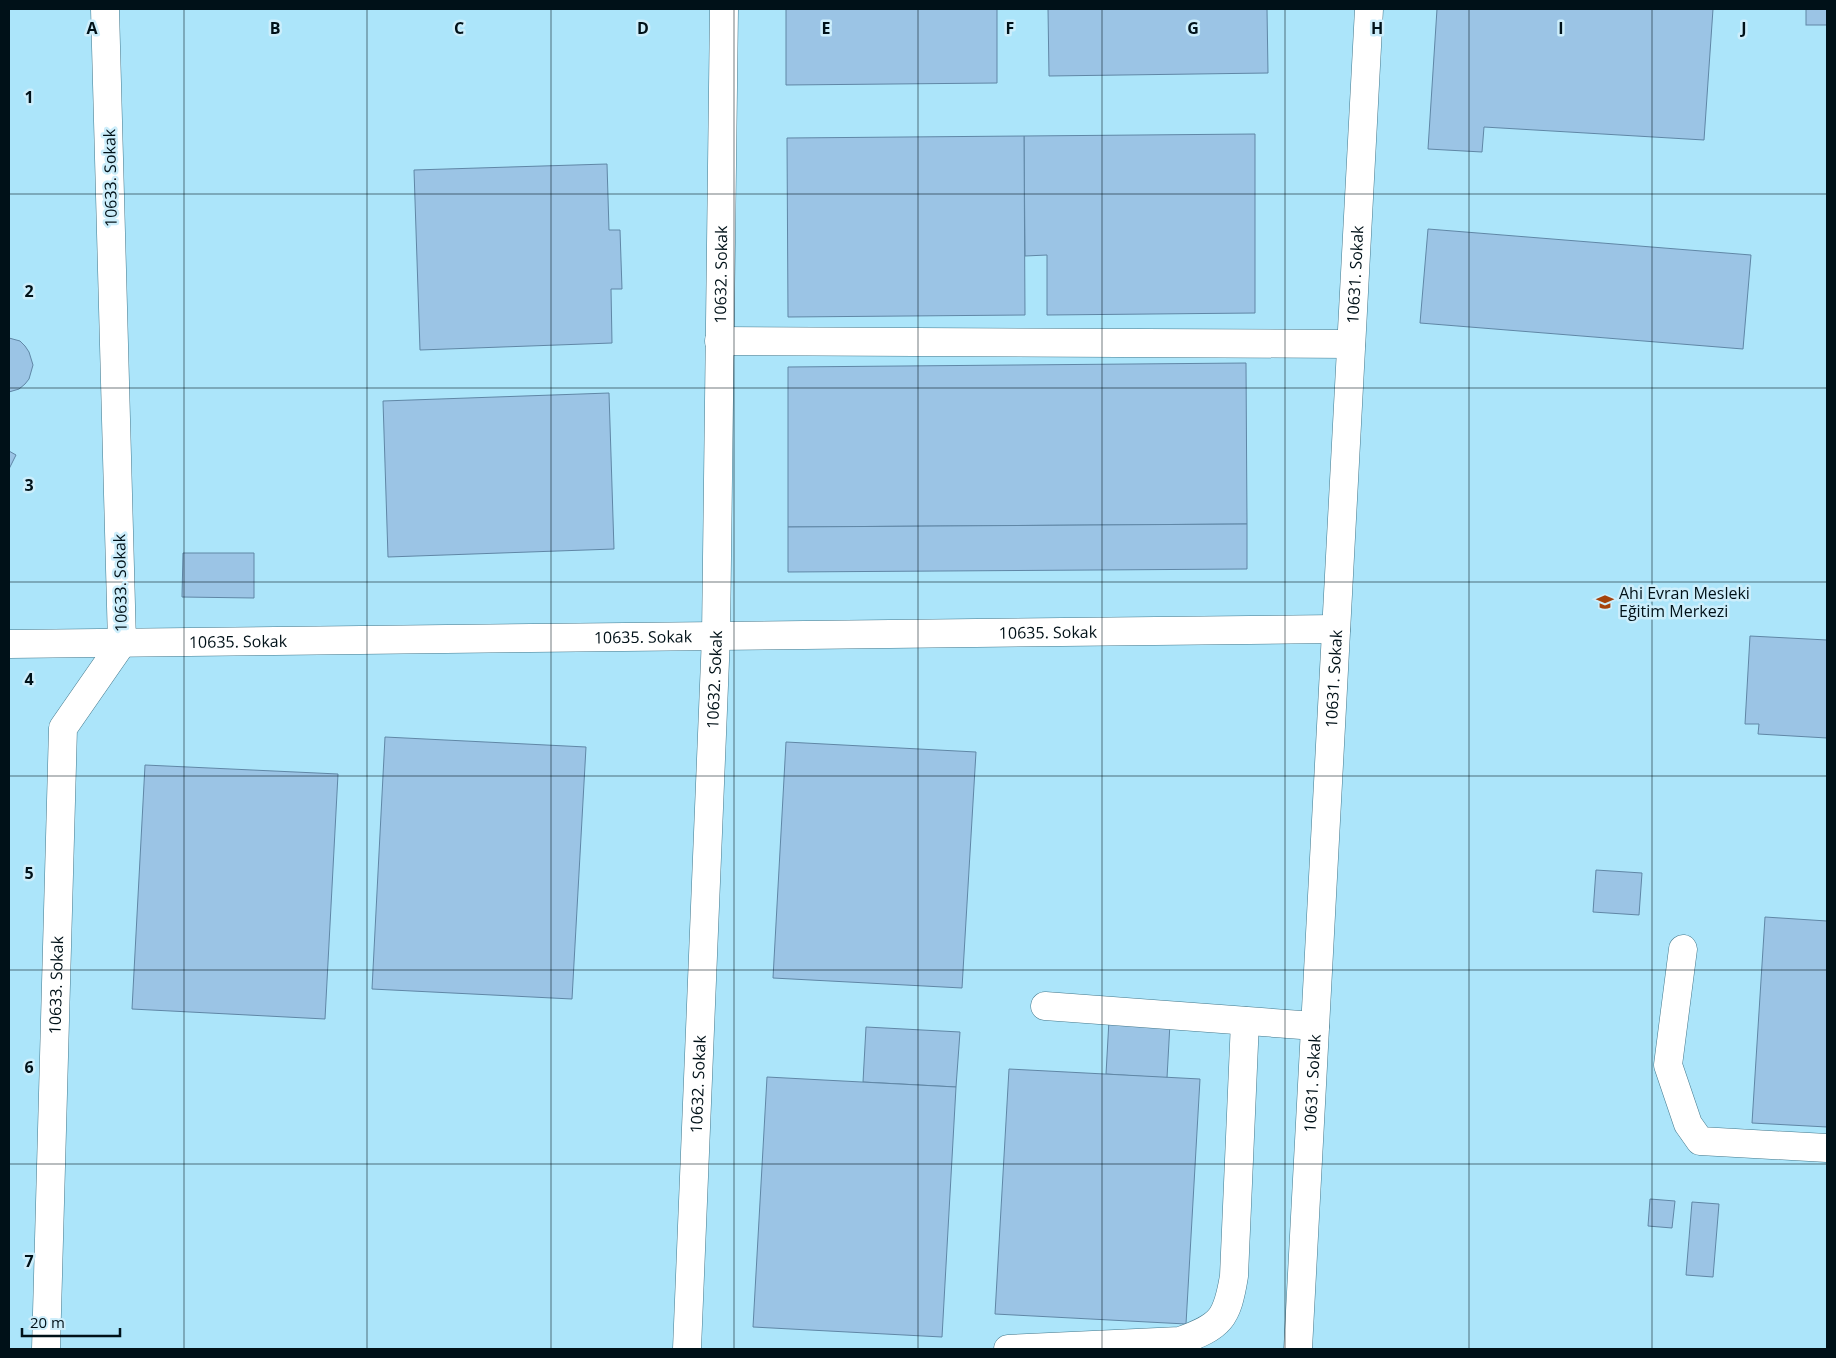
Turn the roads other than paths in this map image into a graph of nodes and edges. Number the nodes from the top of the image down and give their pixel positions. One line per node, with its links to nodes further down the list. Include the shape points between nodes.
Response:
1 (105, 9): 8 (street, 10633. Sokak)
2 (724, 9): 4 (street, 10632. Sokak)
3 (1369, 9): 5 (street, 10631. Sokak)
4 (719, 341): 5 (street); 7 (street, 10632. Sokak)
5 (1351, 344): 6 (street, 10631. Sokak)
6 (1336, 629): 7 (street, 10635. Sokak); 13 (street, 10631. Sokak)
7 (716, 636): 8 (street, 10635. Sokak); 17 (street, 10632. Sokak)
8 (122, 643): 9 (street, 10635. Sokak); 16 (street, 10633. Sokak, via 63,728)
9 (9, 644)
10 (1683, 949): 14 (street, via 1668,1065 1688,1124 1700,1141)
11 (1045, 1006): 12 (street)
12 (1245, 1021): 13 (street); 15 (street, via 1231,1297 1222,1318 1206,1332 1180,1341)
13 (1315, 1026): 19 (street, 10631. Sokak)
14 (1827, 1148)
15 (1109, 1347): 18 (street)
16 (46, 1349)
17 (687, 1349)
18 (1008, 1349)
19 (1298, 1349)

